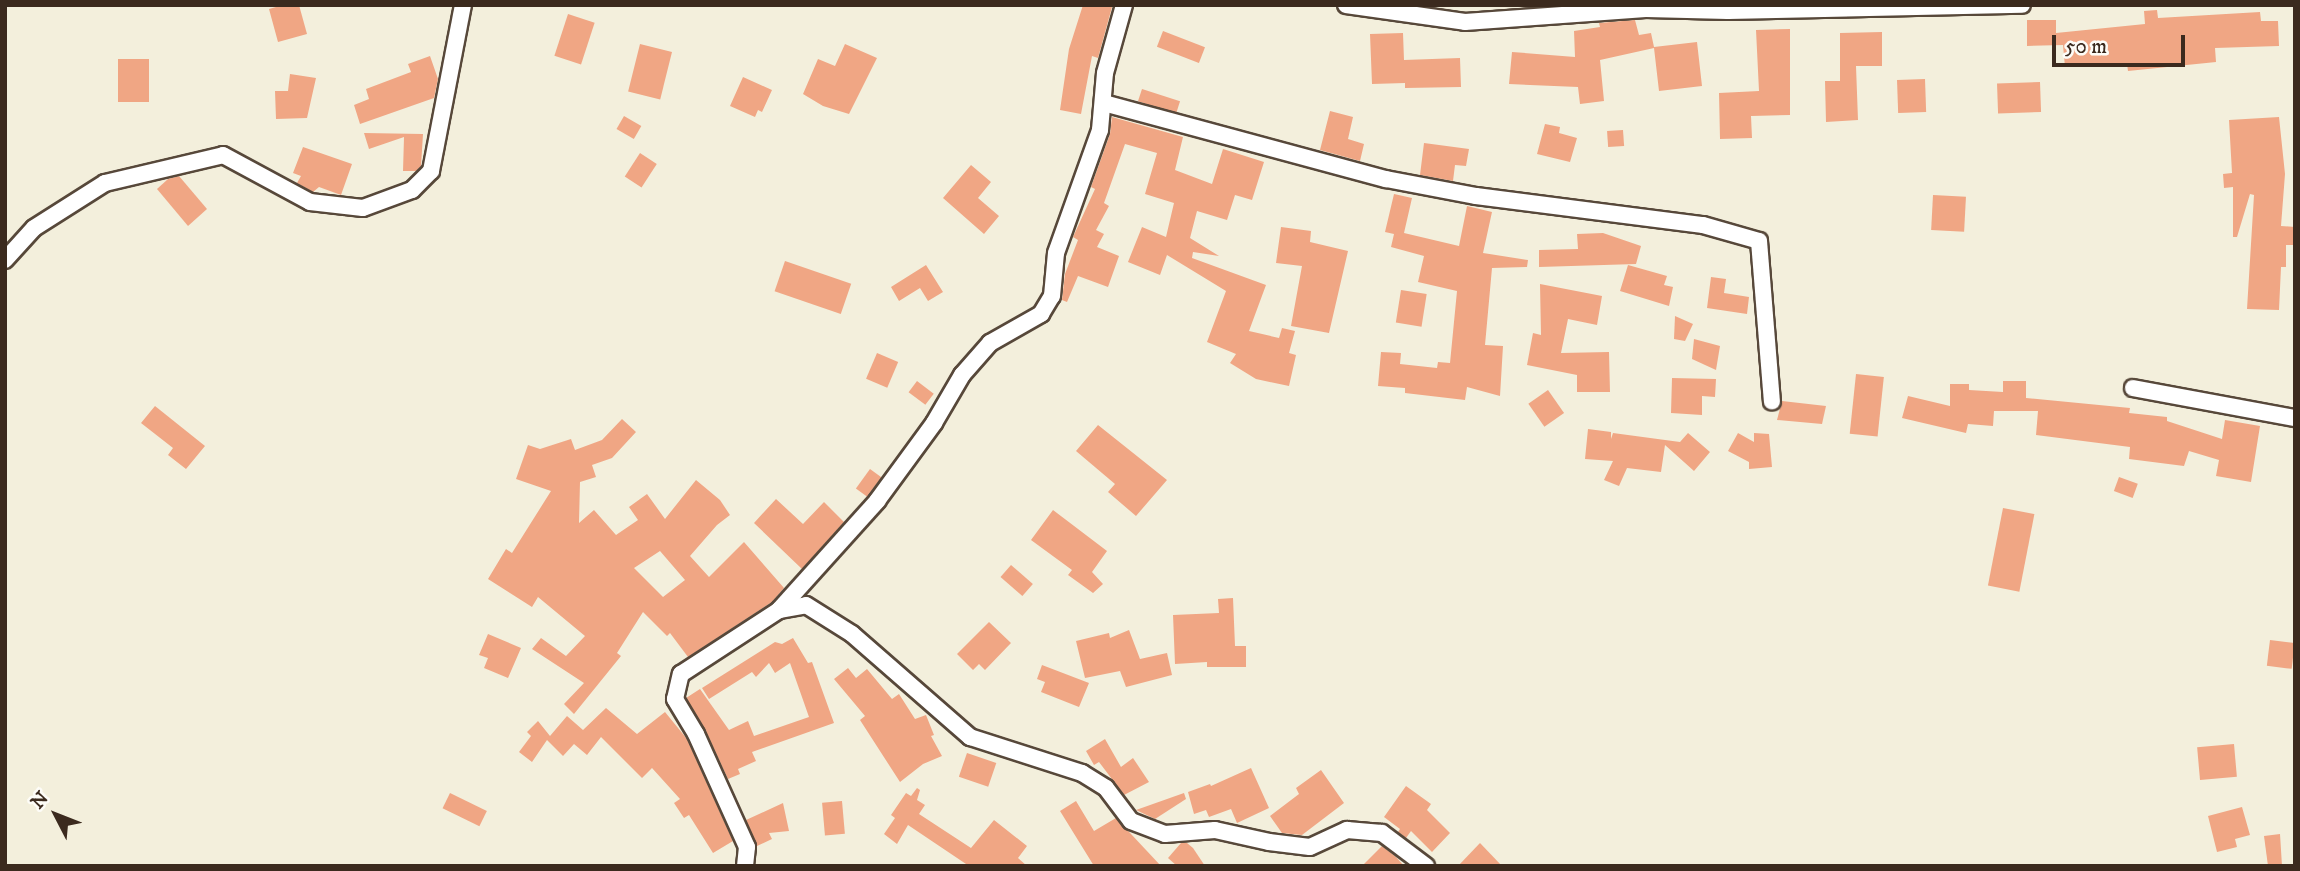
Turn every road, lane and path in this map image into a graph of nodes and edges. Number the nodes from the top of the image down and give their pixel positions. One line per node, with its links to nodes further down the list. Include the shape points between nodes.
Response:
1 (463, 5): 8 (street, via 431,172 412,190 363,208 310,202 223,155 105,183 34,228)
2 (1124, 5): 7 (street, via 1105,73)
3 (1346, 5): 6 (street, via 1465,22)
4 (2022, 5): 5 (street, via 1728,11)
5 (1646, 7): 6 (street)
6 (1547, 10)
7 (1104, 103): 10 (street, via 1386,179 1476,196 1703,225 1759,241); 12 (street, via 1100,131 1056,253 1052,296 1041,314 990,343 962,375 934,423 877,501)
8 (5, 260)
9 (2133, 388): 11 (street)
10 (1772, 401)
11 (2295, 418)
12 (779, 610): 13 (street, via 681,674 675,699 696,734 747,847); 14 (street, via 806,605 852,635 970,737 1082,773 1106,788 1131,821 1165,834 1216,830 1310,847 1347,830 1382,833)
13 (744, 866)
14 (1426, 866)

